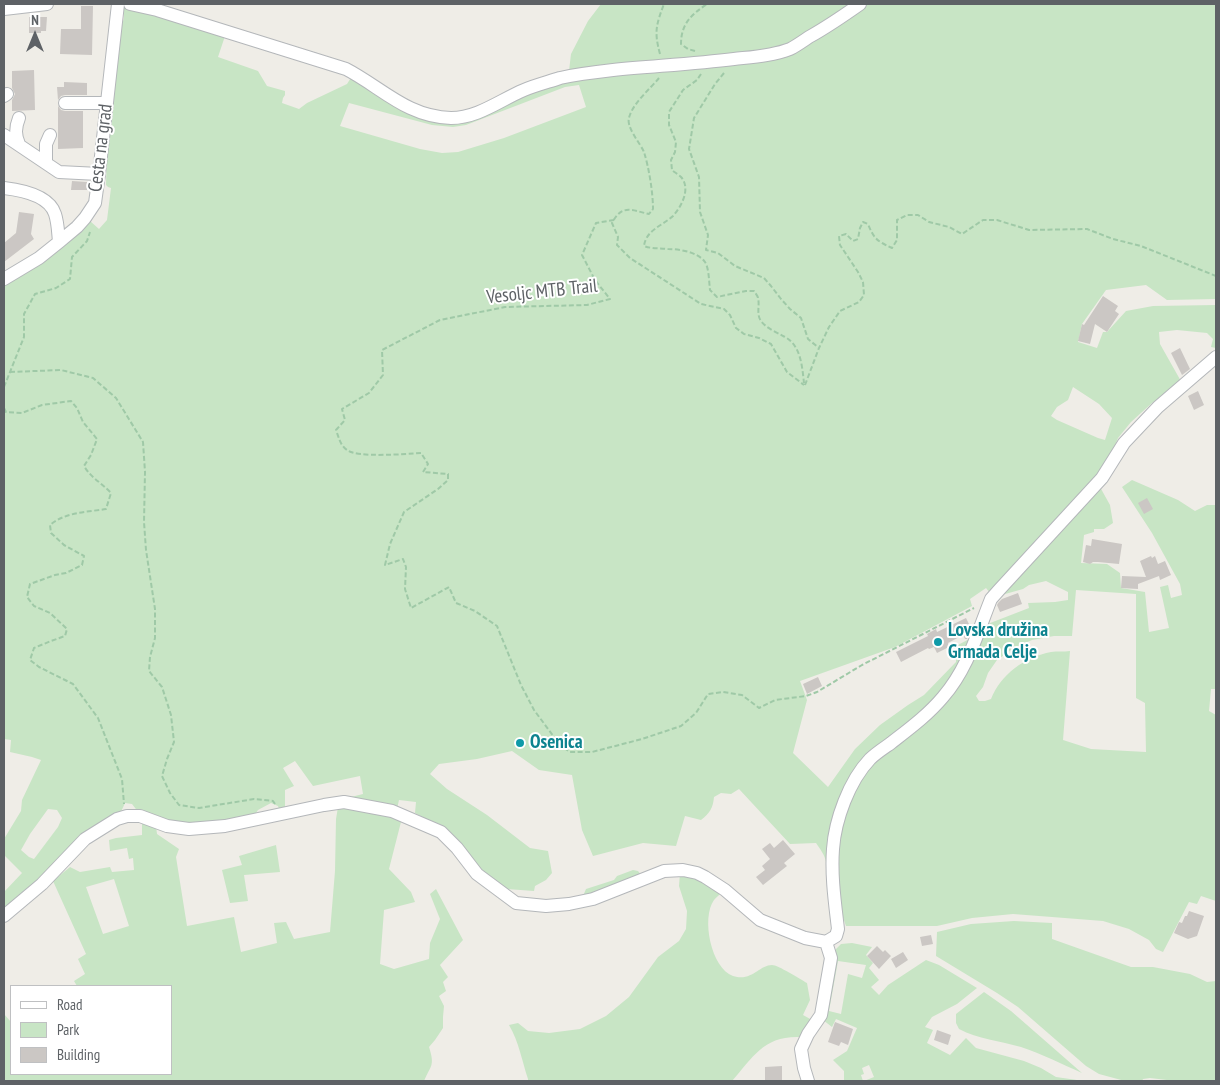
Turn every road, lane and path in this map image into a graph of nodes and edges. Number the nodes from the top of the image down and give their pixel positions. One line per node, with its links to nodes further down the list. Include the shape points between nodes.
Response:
1 (48, 4): 8 (street)
2 (118, 4): 14 (street, Cesta na grad)
3 (130, 4): 9 (street)
4 (171, 4): 9 (street)
5 (664, 4): 12 (path, via 656,25 657,44 660,54)
6 (708, 4): 11 (path, via 685,22 681,44 702,52)
7 (860, 4): 10 (street, via 791,48)
8 (4, 9)
9 (157, 10): 12 (street, via 346,68 401,104 426,115 451,118 476,114 523,91 563,78)
10 (734, 59): 11 (street); 27 (path, via 694,118 689,149 699,177 700,212 708,235 706,250 718,253 736,266 764,278 780,299 801,318 808,339)
11 (710, 62): 12 (street); 30 (path, via 697,80 683,90 669,112 669,125 676,142 672,170 682,178 686,190 682,203 645,239 644,246 692,252 705,262 710,290 717,297 754,291 758,297 760,320 794,344)
12 (670, 65): 22 (path, via 633,107 628,119 643,152 653,209 649,214 627,209 617,214)
13 (65, 103): 14 (street)
14 (106, 103): 20 (street, Cesta na grad)
15 (18, 118): 18 (street)
16 (4, 135): 18 (street)
17 (50, 135): 19 (street, via 46,144)
18 (18, 144): 19 (street)
19 (46, 163): 20 (street, via 59,172)
20 (99, 174): 24 (street, Cesta na grad, via 94,203 85,218)
21 (4, 188): 24 (street, via 33,194 44,200 55,211)
22 (614, 220): 30 (path, via 617,245 630,258 701,304 724,309 744,334 771,344 787,372); 33 (path, Vesoljc MTB Trail, via 596,223 582,255 594,280 610,299 587,305 505,307 440,320 382,350 383,375 369,392 342,409 345,420 336,430 348,451 359,454 421,453 428,464 423,472 448,474 448,480 438,489 404,512 390,544 385,565 403,559 405,589 411,608 449,587 456,603 476,611 497,626 534,710 560,745 570,752 592,752 681,726 696,713 708,694 742,695 759,708 775,700 817,692 862,665)
23 (90, 232): 29 (path, via 87,241 72,257 70,279 56,288 34,294 24,314 24,337)
24 (59, 242): 26 (street, Cesta na grad, via 40,258)
25 (1216, 276): 27 (path, via 1141,246 1087,229 1029,230 997,220 983,220 962,234 918,215 907,215 897,220 897,240 892,248 879,242 868,224 863,222 854,241 846,234 839,236 840,245 863,282 864,295 859,302 840,311)
26 (4, 279)
27 (819, 348): 30 (path)
28 (1216, 357): 33 (street, via 1158,407 1124,443 1102,478)
29 (10, 372): 31 (path); 34 (path, via 61,370 93,378 116,398 143,442 146,550 155,609 155,638 149,671 162,687 171,715 174,742 162,776 170,793 179,804 199,808 254,799 273,801)
30 (805, 385)
31 (4, 387)
32 (4, 408): 35 (path, via 6,412 22,413 42,405 71,401 98,439 84,466 111,493 106,508 74,514 50,525 51,533 64,545 84,556 82,565 30,584 27,597 34,606 50,614 67,629 65,636 34,648 30,660 73,684 98,718 122,779)
33 (991, 599): 37 (street, via 965,666 944,696 870,759 848,794 833,849 838,929 836,936)
34 (279, 815): 35 (street, via 225,826 189,828 167,826 140,816); 37 (street, via 344,802 392,811 441,832 477,874 516,903 569,904 593,899 664,872 683,870 697,873 725,890 760,920 805,938)
35 (125, 816): 36 (street, via 85,839 42,884)
36 (4, 916)
37 (826, 942): 38 (street, via 831,958 821,1015 801,1049)
38 (808, 1081)

